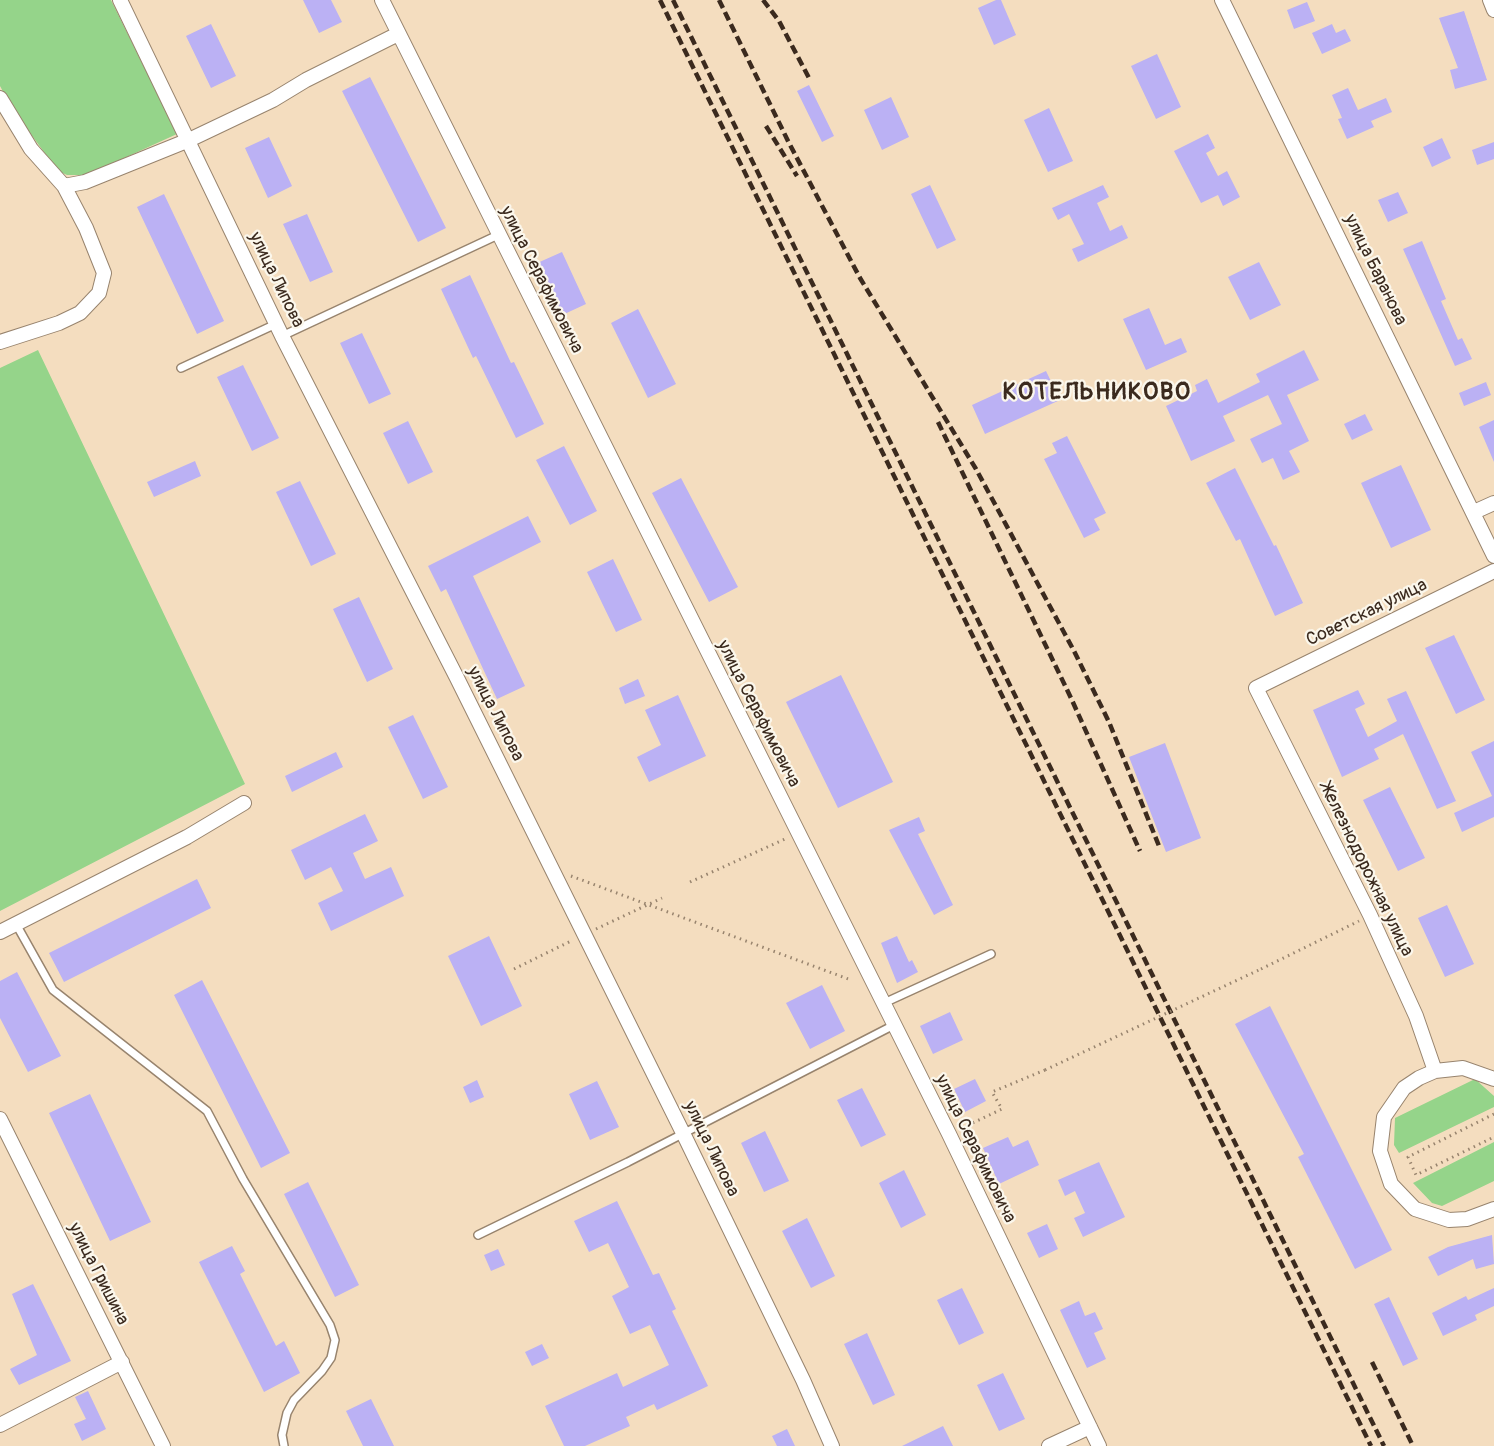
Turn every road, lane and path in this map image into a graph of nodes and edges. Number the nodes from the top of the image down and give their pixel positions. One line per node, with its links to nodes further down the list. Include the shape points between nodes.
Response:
1 (120, 0): 8 (street, улица Липова)
2 (382, 0): 6 (street, улица Серафимовича)
3 (1222, 0): 15 (street, улица Баранова)
4 (1490, 0): 5 (street)
5 (1494, 10)
6 (398, 34): 8 (street); 10 (street, улица Серафимовича)
7 (0, 98): 9 (street, via 32,149)
8 (189, 140): 9 (street, via 85,183); 11 (street, улица Липова)
9 (64, 186): 12 (street, via 104,273 99,293 80,313)
10 (498, 235): 11 (lane); 28 (street, улица Серафимовича)
11 (279, 330): 13 (lane); 21 (street, улица Липова)
12 (0, 342)
13 (181, 368)
14 (1494, 503): 15 (street)
15 (1474, 512): 16 (street, улица Баранова)
16 (1494, 556)
17 (1494, 571): 18 (street, Советская улица)
18 (1256, 688): 23 (street, Железнодорожная улица)
19 (243, 803): 24 (street, via 187,837)
20 (785, 840): 22 (path)
21 (552, 869): 27 (path); 34 (street, улица Липова)
22 (690, 882)
23 (1370, 915): 30 (street, Железнодорожная улица, via 1416,1016); 35 (path, bridge, via 992,1092 1002,1109)
24 (16, 924): 25 (street); 43 (lane, via 53,990 207,1111 330,1325 335,1340 331,1358 286,1413)
25 (0, 932)
26 (990, 954): 28 (lane)
27 (851, 980)
28 (883, 1004): 29 (street, улица Серафимовича)
29 (894, 1025): 34 (lane); 35 (street, улица Серафимовича)
30 (1435, 1071): 31 (street, via 1463,1068); 37 (street, via 1404,1088 1389,1109 1380,1134 1383,1168 1402,1198 1431,1216 1467,1219)
31 (1494, 1078)
32 (1494, 1114): 36 (path, via 1408,1157 1416,1175)
33 (0, 1119): 39 (street, улица Гришина)
34 (683, 1133): 38 (lane); 44 (street, улица Липова)
35 (949, 1134): 41 (street, улица Серафимовича)
36 (1494, 1137)
37 (1494, 1209)
38 (478, 1235)
39 (122, 1362): 40 (street); 42 (street, улица Гришина)
40 (0, 1425)
41 (1090, 1427): 45 (street); 46 (street, улица Серафимовича)
42 (163, 1446)
43 (284, 1446)
44 (832, 1446)
45 (1049, 1446)
46 (1099, 1446)

